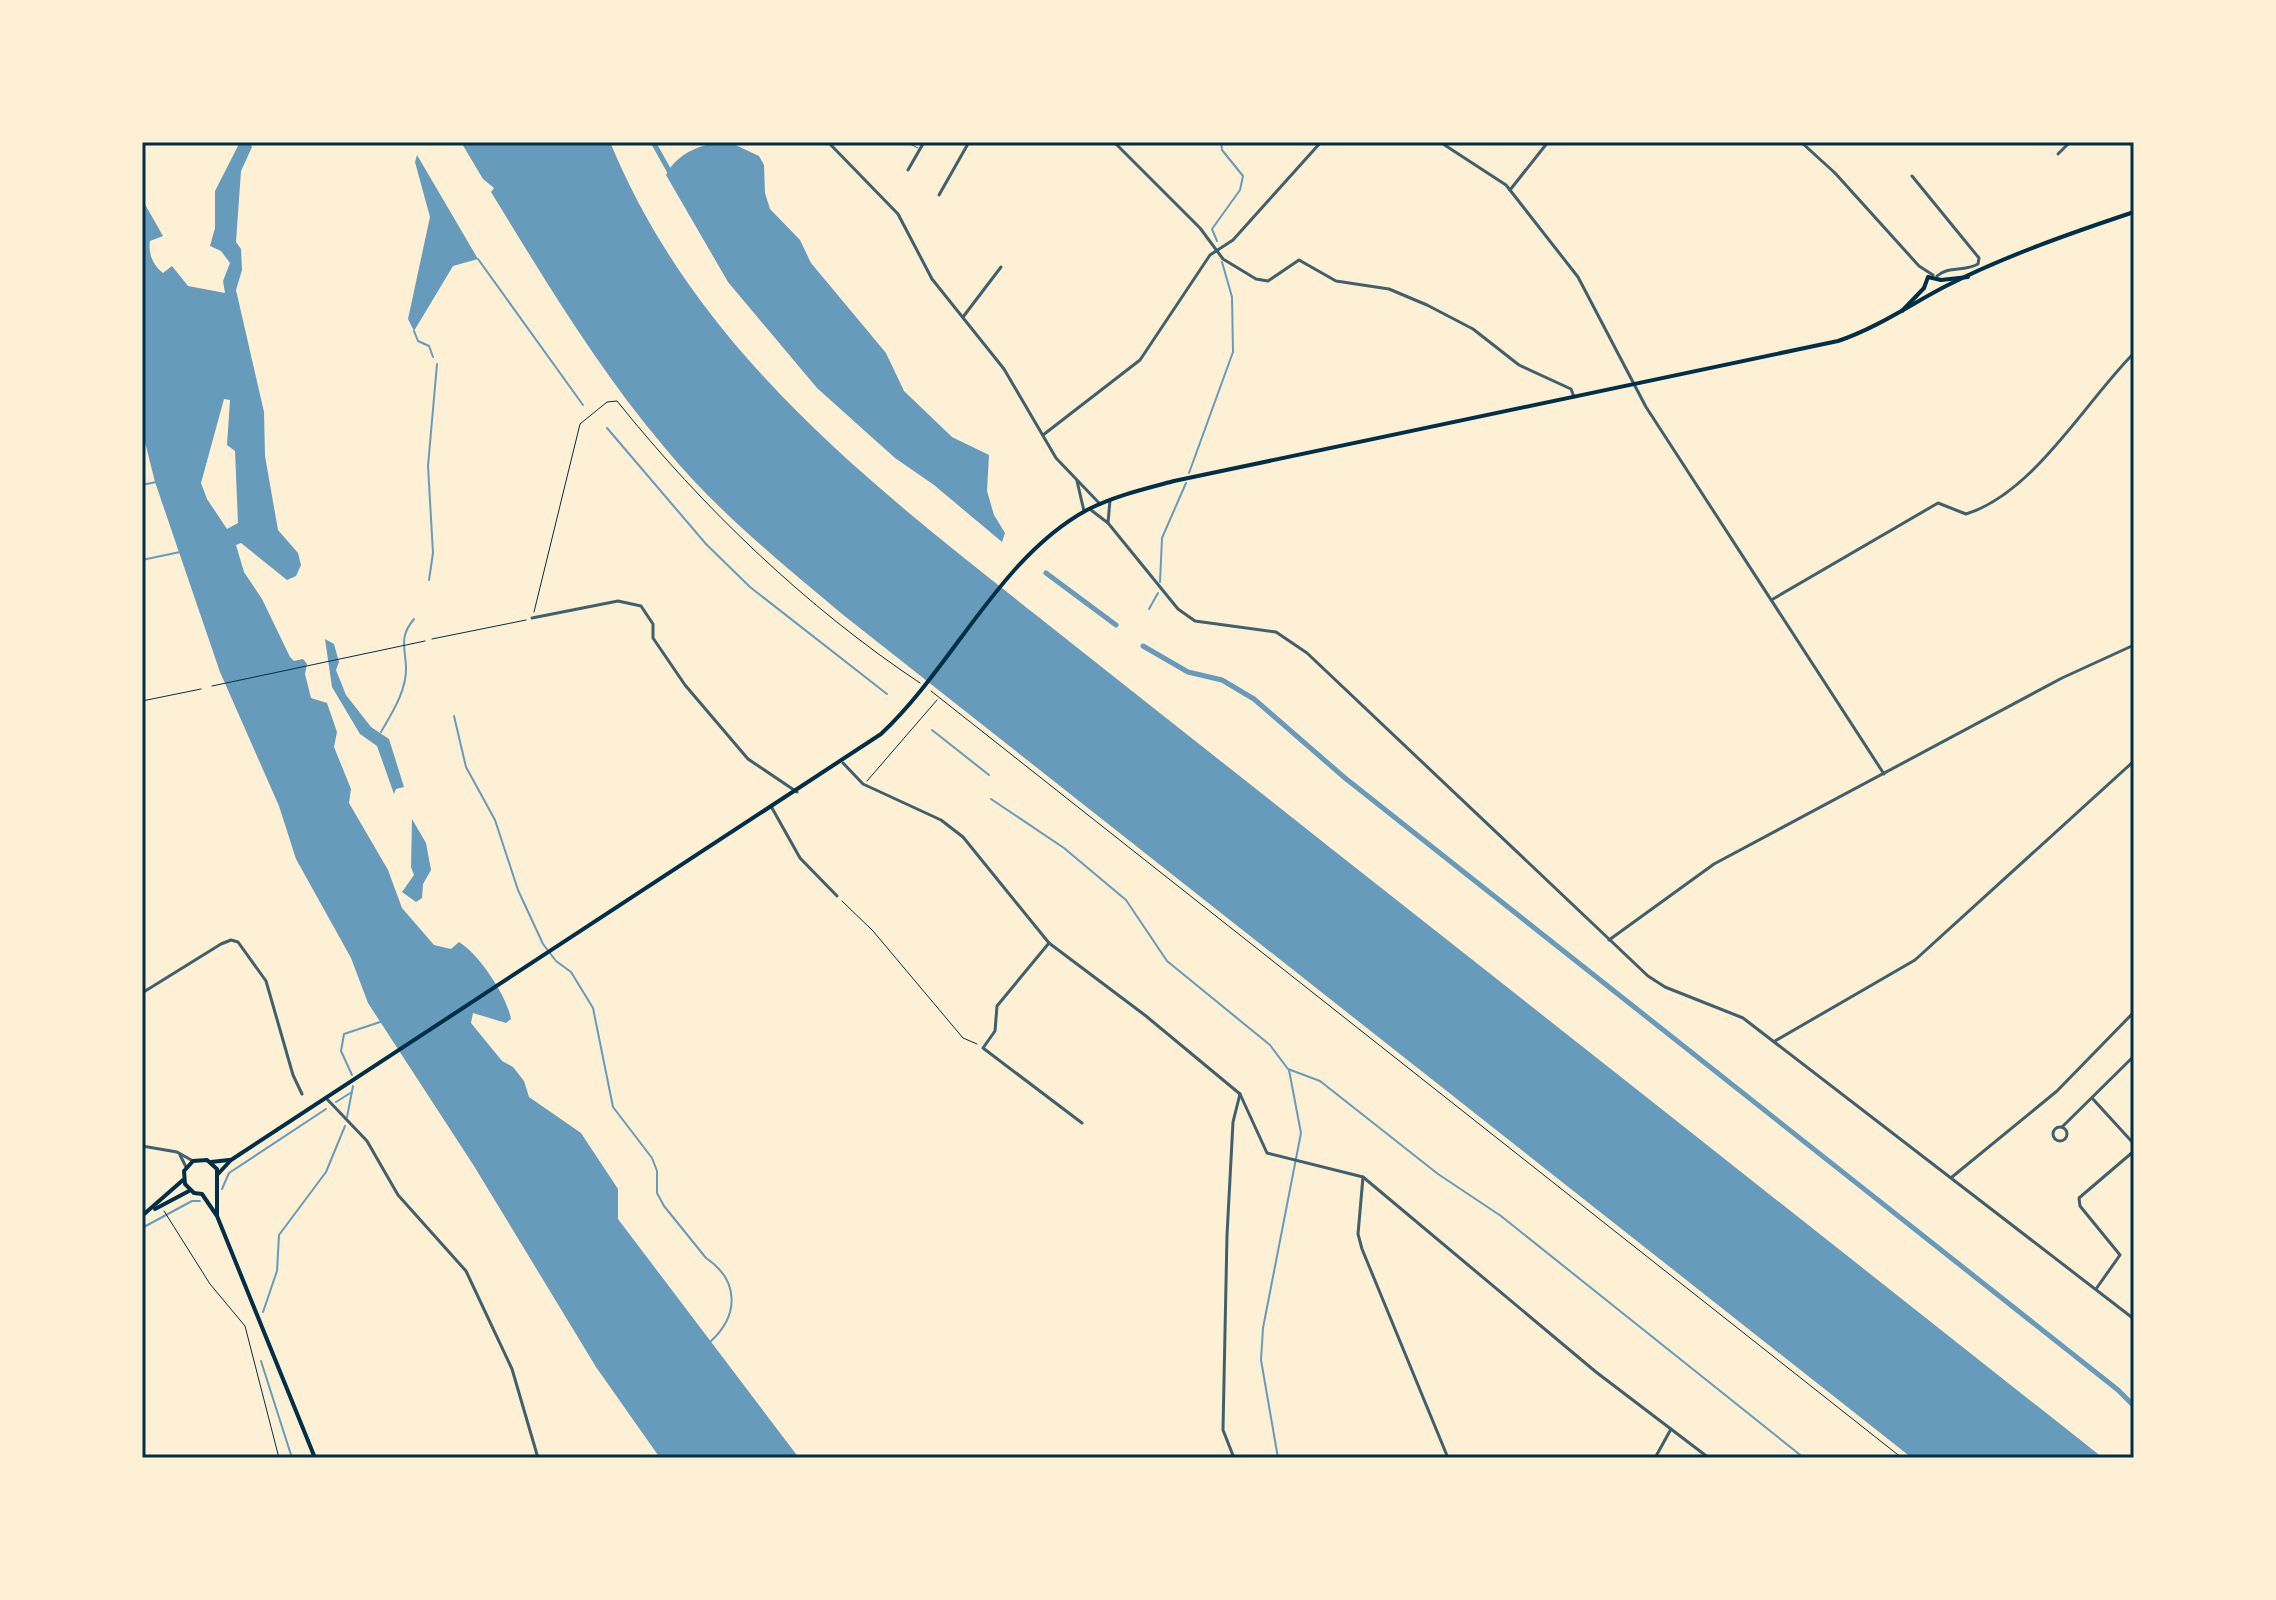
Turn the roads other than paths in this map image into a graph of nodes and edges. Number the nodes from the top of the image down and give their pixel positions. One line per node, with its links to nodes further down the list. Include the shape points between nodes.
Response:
1 (828, 142): 30 (street, via 898,214 932,279)
2 (906, 142): 13 (lane)
3 (924, 142): 13 (street)
4 (969, 142): 18 (street)
5 (1114, 142): 20 (street)
6 (1321, 142): 20 (street, via 1233,240)
7 (1440, 142): 17 (street, via 1500,178)
8 (1548, 142): 17 (street)
9 (1801, 142): 21 (street)
10 (2070, 142): 14 (street)
11 (2128, 142): 12 (street)
12 (2134, 146)
13 (920, 149): 15 (street)
14 (2058, 154)
15 (908, 170)
16 (1912, 176): 24 (street, via 1979,258 1970,269 1945,270)
17 (1510, 190): 32 (street, via 1578,277)
18 (939, 195)
19 (2134, 212): 23 (main road)
20 (1217, 250): 33 (street, via 1235,268 1262,281 1299,260 1336,281 1403,294 1473,329 1519,365 1571,389); 34 (street, via 1140,360)
21 (1919, 266): 24 (street); 25 (street)
22 (1001, 267): 30 (street)
23 (1974, 276): 24 (main road); 27 (main road)
24 (1937, 277): 25 (main road); 27 (main road)
25 (1925, 280): 26 (main road)
26 (1924, 288): 28 (main road); 29 (main road)
27 (1942, 288): 28 (main road)
28 (1933, 294): 29 (main road)
29 (1898, 315): 32 (main road, via 1838,341)
30 (963, 317): 34 (street, via 1004,369)
31 (2134, 353): 40 (street, via 2031,471 2005,492 1966,514 1945,503 1928,508)
32 (1635, 384): 33 (main road); 40 (street)
33 (1574, 397): 36 (main road, via 1174,481)
34 (1043, 435): 35 (street)
35 (1077, 481): 37 (street); 38 (street)
36 (1110, 500): 37 (main road); 39 (street)
37 (1100, 504): 38 (main road)
38 (1087, 510): 39 (street); 45 (main road, via 1012,575 920,694)
39 (1108, 523): 50 (street, via 1167,597 1195,621 1276,632 1307,653)
40 (1773, 599): 46 (street)
41 (532, 618): 47 (street, via 618,601 641,606 653,624 653,638 685,685 748,759)
42 (2132, 646): 43 (street); 46 (street)
43 (2134, 654)
44 (2134, 761): 54 (street, via 1915,960)
45 (843, 763): 47 (main road); 51 (street, via 863,784 941,820 963,837)
46 (1884, 774): 50 (street, via 1714,864)
47 (797, 792): 48 (main road)
48 (772, 808): 49 (street, via 800,858); 58 (main road)
49 (837, 896)
50 (1609, 940): 54 (street, via 1658,983 1730,1011)
51 (1049, 943): 57 (street); 60 (street, via 997,1006 995,1031 983,1048)
52 (142, 993): 56 (street, via 221,944 238,942 266,981)
53 (2134, 1012): 72 (street, via 2052,1095)
54 (1775, 1041): 72 (street)
55 (2134, 1056): 59 (street)
56 (302, 1094)
57 (1240, 1094): 71 (street, via 1267,1153); 84 (street, via 1233,1122 1223,1430)
58 (326, 1098): 66 (main road); 83 (street, via 367,1141 398,1195 466,1271 512,1369)
59 (2092, 1098): 61 (street); 62 (street)
60 (1082, 1123)
61 (2062, 1127)
62 (2134, 1144)
63 (142, 1146): 65 (street)
64 (2134, 1151): 79 (street, via 2079,1198 2120,1255)
65 (177, 1152): 67 (street); 69 (street)
66 (231, 1160): 68 (main road); 70 (main road)
67 (193, 1161): 68 (main road); 69 (main road)
68 (211, 1162): 70 (main road)
69 (186, 1167): 73 (main road)
70 (218, 1174): 74 (main road)
71 (1363, 1177): 81 (street); 85 (street, via 1358,1234 1362,1249)
72 (1952, 1177): 79 (street)
73 (183, 1179): 75 (main road); 77 (main road)
74 (215, 1187): 76 (main road); 78 (main road)
75 (190, 1190): 76 (main road); 77 (main road)
76 (202, 1194): 78 (main road)
77 (143, 1216)
78 (217, 1216): 82 (main road)
79 (2096, 1289): 80 (street)
80 (2134, 1319)
81 (1671, 1429): 86 (street); 87 (street)
82 (315, 1458)
83 (538, 1458)
84 (1234, 1458)
85 (1448, 1458)
86 (1655, 1458)
87 (1709, 1458)

